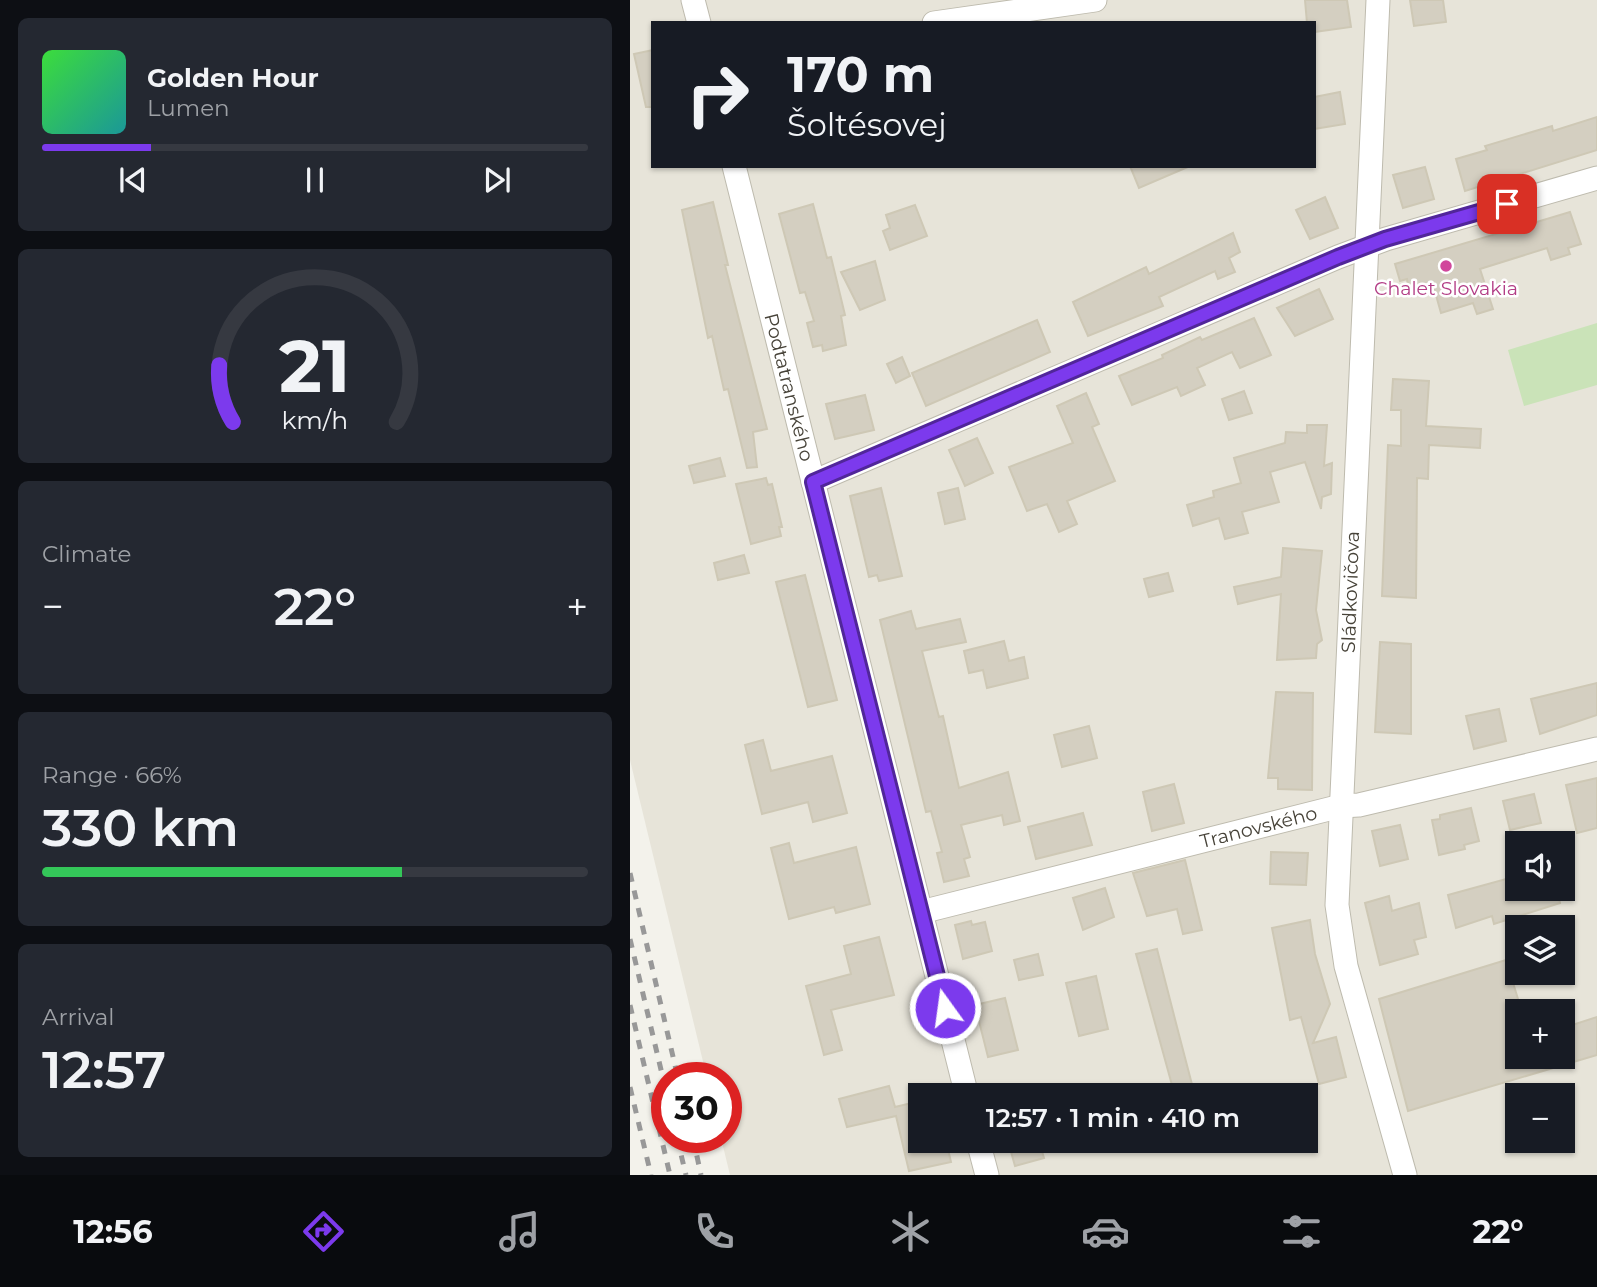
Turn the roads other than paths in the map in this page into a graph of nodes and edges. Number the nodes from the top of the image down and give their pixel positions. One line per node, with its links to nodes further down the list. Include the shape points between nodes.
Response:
1 (693, 0): 4 (street)
2 (1095, 0): 5 (street)
3 (1378, 0): 8 (street, Sládkovičova)
4 (698, 21)
5 (948, 21)
6 (734, 168): 9 (street, Podtatranského)
7 (1597, 178): 8 (street)
8 (1365, 247): 9 (street); 11 (street, Sládkovičova)
9 (813, 482): 12 (street, Podtatranského)
10 (1597, 748): 11 (street, Tranovského)
11 (1341, 807): 12 (street, Tranovského); 16 (street, Sládkovičova, via 1338,905 1342,945)
12 (921, 912): 13 (street, Podtatranského)
13 (964, 1083)
14 (981, 1153): 15 (street)
15 (987, 1175)
16 (1405, 1175)

